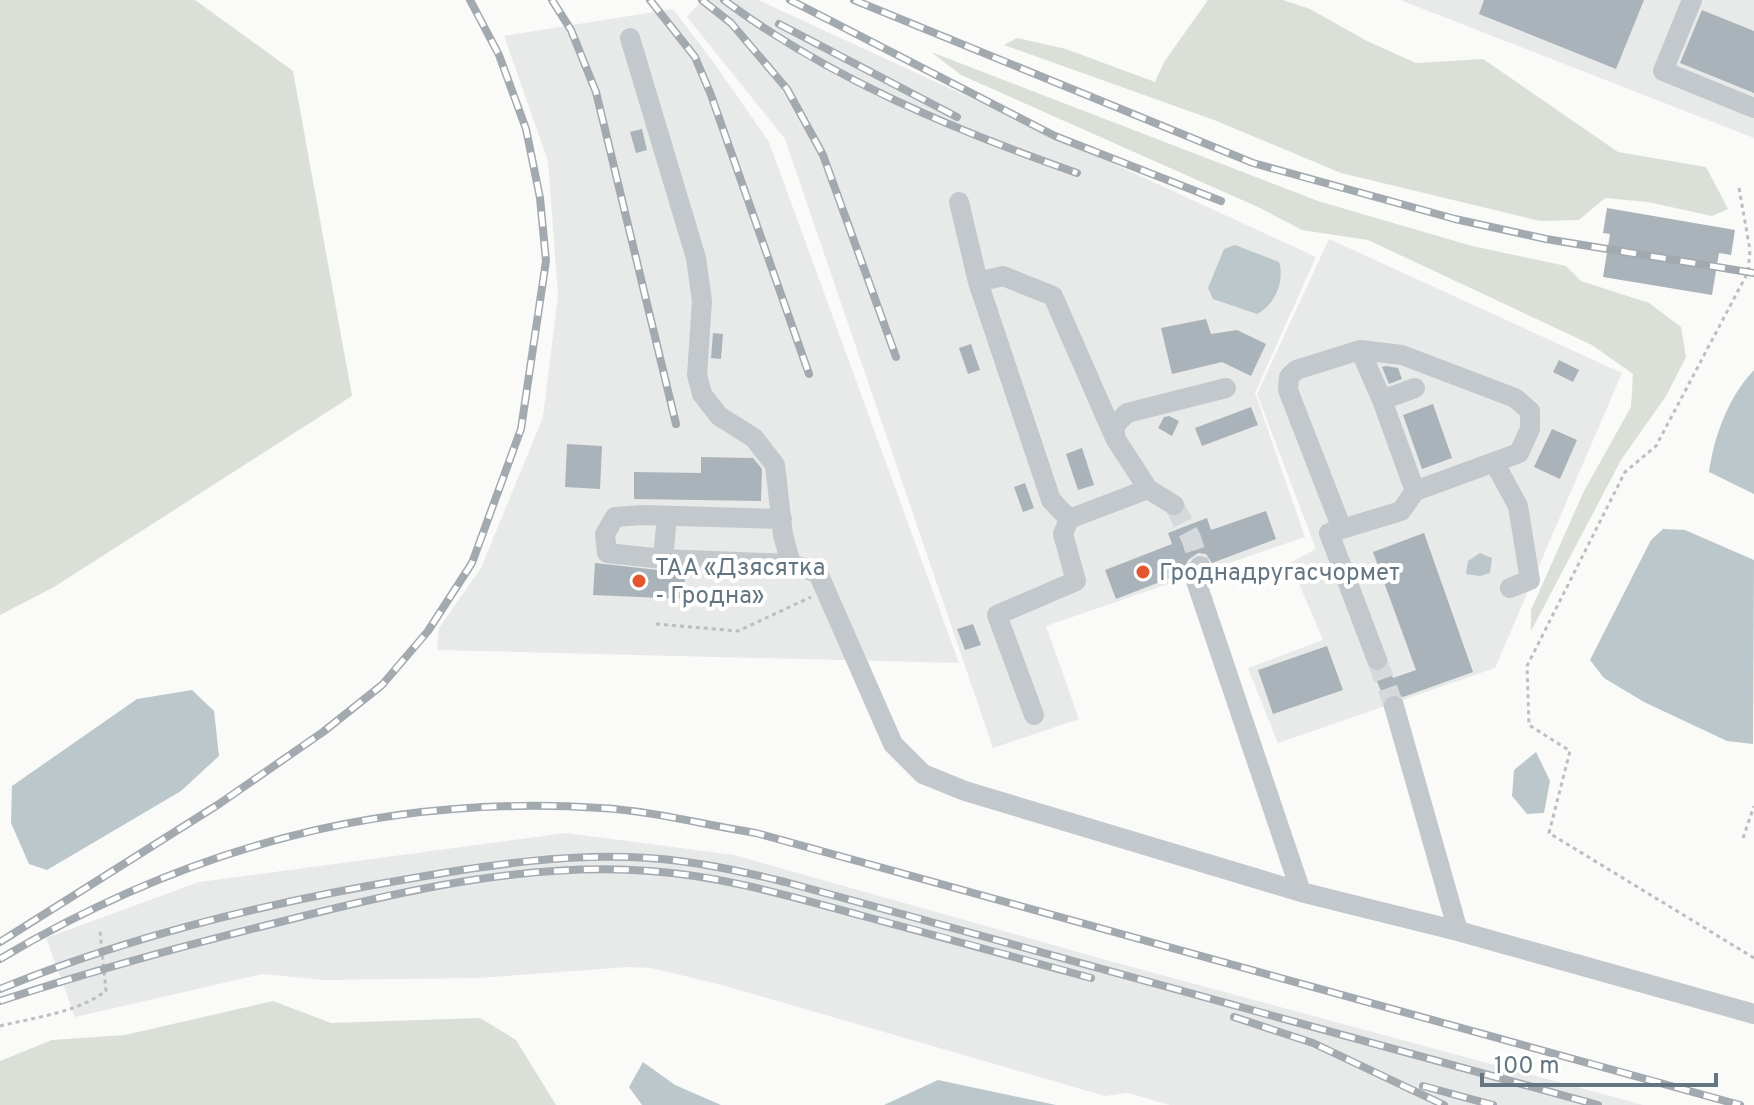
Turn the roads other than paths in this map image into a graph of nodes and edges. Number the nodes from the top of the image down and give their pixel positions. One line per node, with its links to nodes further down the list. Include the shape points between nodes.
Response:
1 (1692, 0): 3 (lane, via 1663,71)
2 (630, 38): 16 (lane, via 696,258 702,301 697,375 702,394 719,416 754,438 775,465)
3 (1754, 108)
4 (959, 202): 5 (lane)
5 (978, 282): 10 (lane, via 1003,276 1053,296); 17 (lane, via 1051,500)
6 (1360, 350): 9 (lane); 11 (lane, via 1402,355 1515,398 1530,411 1530,429 1519,453); 18 (lane, via 1296,370 1289,377 1288,390)
7 (1226, 388): 10 (lane, via 1127,413 1115,425)
8 (1415, 388): 9 (lane)
9 (1382, 400): 13 (lane)
10 (1115, 438): 12 (lane)
11 (1494, 462): 13 (lane); 22 (lane, via 1518,506 1530,580)
12 (1148, 489): 14 (lane); 17 (lane)
13 (1415, 491): 18 (lane, via 1401,511)
14 (1174, 505)
15 (667, 516): 16 (lane); 19 (lane); 19 (lane, via 615,517 605,534 607,553)
16 (782, 519): 20 (lane)
17 (1069, 519): 25 (lane, via 1063,534 1076,581 997,615)
18 (1342, 529): 23 (lane, via 1329,533)
19 (663, 559): 20 (lane)
20 (791, 564): 26 (lane, via 818,573 893,744 923,774)
21 (1200, 566): 26 (lane, via 1195,578)
22 (1510, 588)
23 (1377, 660)
24 (1394, 706): 27 (lane)
25 (1034, 715)
26 (1301, 892): 27 (lane)
27 (1458, 931): 28 (lane)
28 (1754, 1014)

